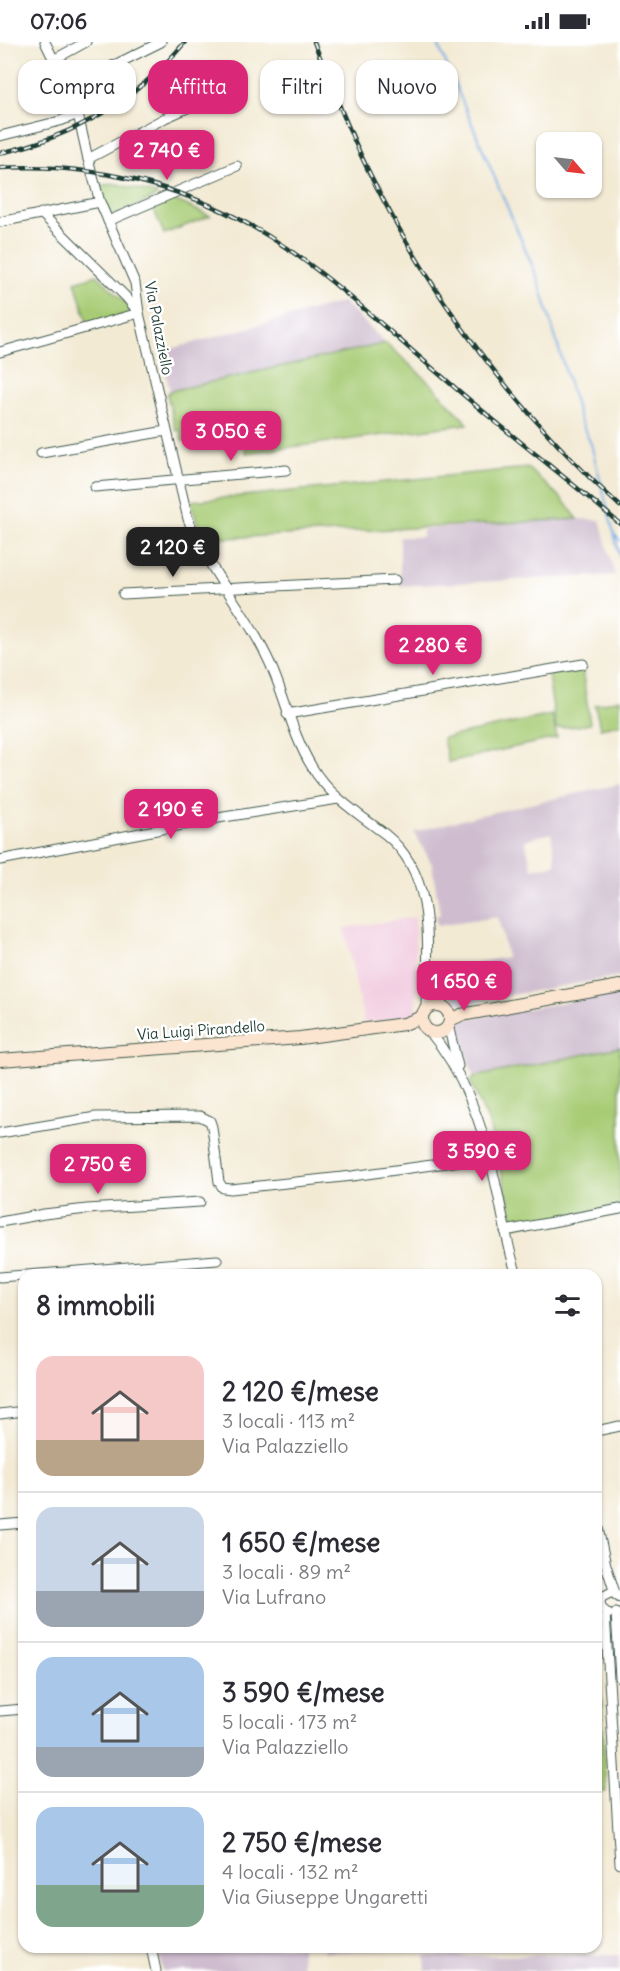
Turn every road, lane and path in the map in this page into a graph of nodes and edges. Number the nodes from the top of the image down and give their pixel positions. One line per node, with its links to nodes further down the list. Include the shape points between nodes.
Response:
1 (45, 42): 4 (street, Via Palazziello)
2 (86, 42): 4 (street)
3 (161, 42): 5 (street)
4 (55, 59)
5 (125, 60)
6 (78, 114): 8 (street); 9 (street, Via Palazziello)
7 (174, 114): 9 (street)
8 (0, 136)
9 (88, 159): 11 (street, Via Palazziello)
10 (237, 166): 13 (street)
11 (100, 202): 12 (street); 13 (street, Via Palazziello)
12 (41, 213): 14 (street); 15 (street)
13 (108, 221): 15 (street, Via Palazziello, via 132,273)
14 (0, 222)
15 (139, 313): 16 (street); 17 (street, Via Palazziello)
16 (0, 352)
17 (166, 431): 18 (street); 20 (street, Via Palazziello)
18 (41, 453)
19 (286, 470): 20 (street)
20 (179, 481): 21 (street); 23 (street, Via Palazziello, via 196,540)
21 (95, 487)
22 (395, 580): 23 (street)
23 (225, 590): 24 (street); 26 (street, Via Palazziello, via 267,656)
24 (123, 594)
25 (583, 664): 26 (street)
26 (287, 714): 27 (street, Via Palazziello, via 312,768)
27 (338, 799): 28 (street); 29 (street, Via Palazziello, via 388,836 409,860 424,901)
28 (0, 860)
29 (427, 953): 31 (street, Via Palazziello, via 438,995); 32 (street, Via Palazziello)
30 (620, 986): 31 (street)
31 (450, 1015): 32 (street, via 432,1005); 32 (street, via 446,1029 438,1032); 34 (street, Via Palazziello)
32 (425, 1021): 33 (street, Via Luigi Pirandello, via 300,1038); 34 (street, Via Palazziello)
33 (0, 1060)
34 (462, 1083): 36 (street, Via Palazziello)
35 (0, 1133): 36 (street, via 96,1117 205,1117 212,1127 219,1182 231,1190)
36 (490, 1157): 40 (street, Via Palazziello)
37 (200, 1202): 39 (street, via 87,1209)
38 (620, 1209): 40 (street)
39 (0, 1222)
40 (505, 1231): 43 (street, Via Palazziello)
41 (217, 1260): 42 (street)
42 (102, 1269)
43 (515, 1269)
44 (18, 1276): 45 (street)
45 (0, 1277)
46 (18, 1412): 47 (street)
47 (0, 1414)
48 (620, 1426): 49 (street)
49 (602, 1430)
50 (18, 1524): 51 (street)
51 (0, 1525)
52 (602, 1547): 53 (street)
53 (606, 1565): 54 (street); 55 (street)
54 (602, 1592)
55 (619, 1596): 56 (street, via 608,1593)
56 (602, 1603)
57 (602, 1608): 58 (street, via 610,1614)
58 (618, 1611): 60 (street)
59 (602, 1632): 63 (street)
60 (620, 1678)
61 (18, 1710): 62 (street)
62 (0, 1711)
63 (620, 1864)
64 (152, 1953): 65 (street)
65 (156, 1971)

